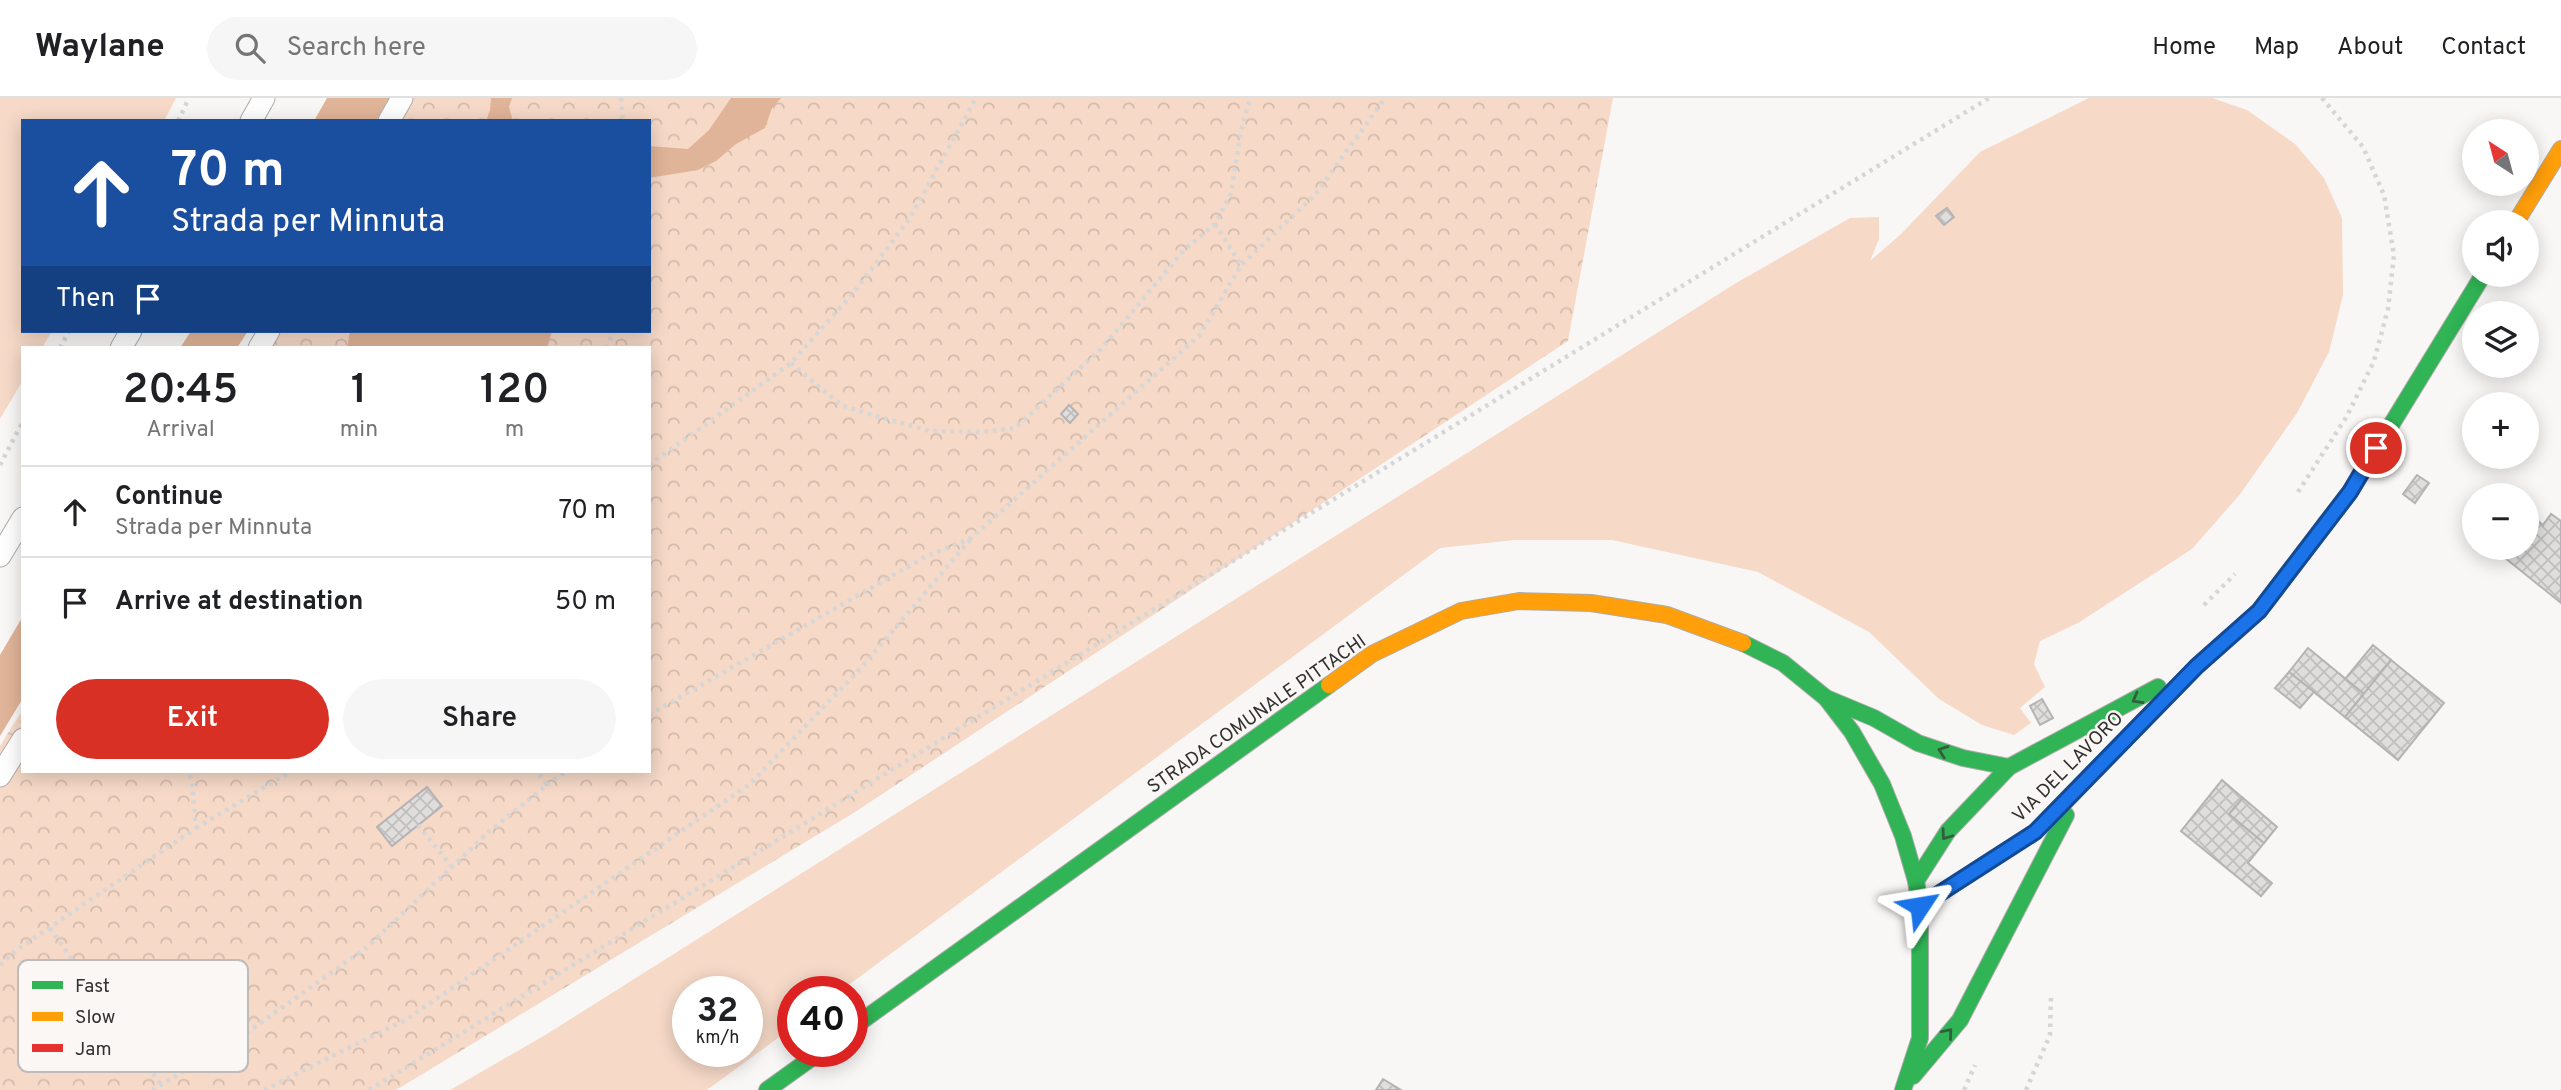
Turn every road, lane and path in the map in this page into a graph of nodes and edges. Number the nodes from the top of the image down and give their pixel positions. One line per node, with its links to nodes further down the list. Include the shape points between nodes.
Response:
1 (189, 98): 10 (path)
2 (264, 98): 11 (lane)
3 (402, 98): 12 (lane)
4 (621, 98): 13 (path)
5 (976, 98): 19 (path, via 910,218 855,291)
6 (1250, 98): 16 (path, via 1231,193)
7 (1385, 98): 17 (path, via 1315,195)
8 (1989, 98): 59 (path)
9 (2322, 98): 23 (path, via 2363,147 2384,195 2394,255 2388,309 2374,361 2347,416)
10 (179, 119)
11 (252, 119)
12 (390, 119)
13 (623, 119)
14 (2561, 149): 15 (street)
15 (2523, 210)
16 (1215, 223): 17 (path); 19 (path, via 1184,250 1101,349 1015,428 930,431 869,414 841,405)
17 (1241, 264): 25 (path, via 1200,335)
18 (2476, 287): 29 (street, via 2350,492 2259,611)
19 (791, 363): 21 (path)
20 (21, 425): 22 (path)
21 (651, 464)
22 (0, 465)
23 (2294, 498)
24 (21, 521): 26 (lane)
25 (971, 538): 31 (path, via 925,557); 58 (path, via 860,669 750,784 407,1019)
26 (0, 555)
27 (2243, 564): 28 (path)
28 (2199, 609)
29 (2197, 666): 33 (street, one-way to 33); 39 (street, VIA DEL LAVORO)
30 (1826, 698): 33 (street, one-way to 30, via 1917,743); 44 (street, STRADA COMUNALE PITTACHI, via 1882,784); 50 (street, STRADA COMUNALE PITTACHI, via 1783,663 1729,636 1667,615 1579,602 1519,601 1461,611 1372,654)
31 (651, 714)
32 (21, 742): 38 (lane)
33 (2009, 767): 44 (street, one-way to 44, via 1948,831)
34 (189, 773): 42 (path)
35 (288, 773): 42 (path)
36 (538, 773): 40 (path)
37 (564, 773): 40 (path)
38 (0, 776)
39 (2085, 779): 45 (street, VIA DEL LAVORO, via 2035,832); 56 (street, one-way to 39, via 1959,1020)
40 (547, 785): 43 (path)
41 (418, 825): 43 (path)
42 (196, 828): 46 (path)
43 (452, 867): 51 (path, via 366,948)
44 (1916, 881): 45 (street, STRADA COMUNALE PITTACHI)
45 (1920, 906): 56 (street, STRADA COMUNALE PITTACHI, via 1920,1038)
46 (50, 928): 47 (path); 48 (path)
47 (73, 960)
48 (0, 965)
49 (2051, 994): 61 (path, via 2050,1035)
50 (868, 1016)
51 (248, 1032)
52 (799, 1067): 60 (street)
53 (152, 1072): 55 (path)
54 (183, 1072): 55 (path)
55 (161, 1085): 57 (path)
56 (1904, 1088)
57 (152, 1090)
58 (264, 1090)
59 (369, 1090)
60 (767, 1090)
61 (2026, 1090)

